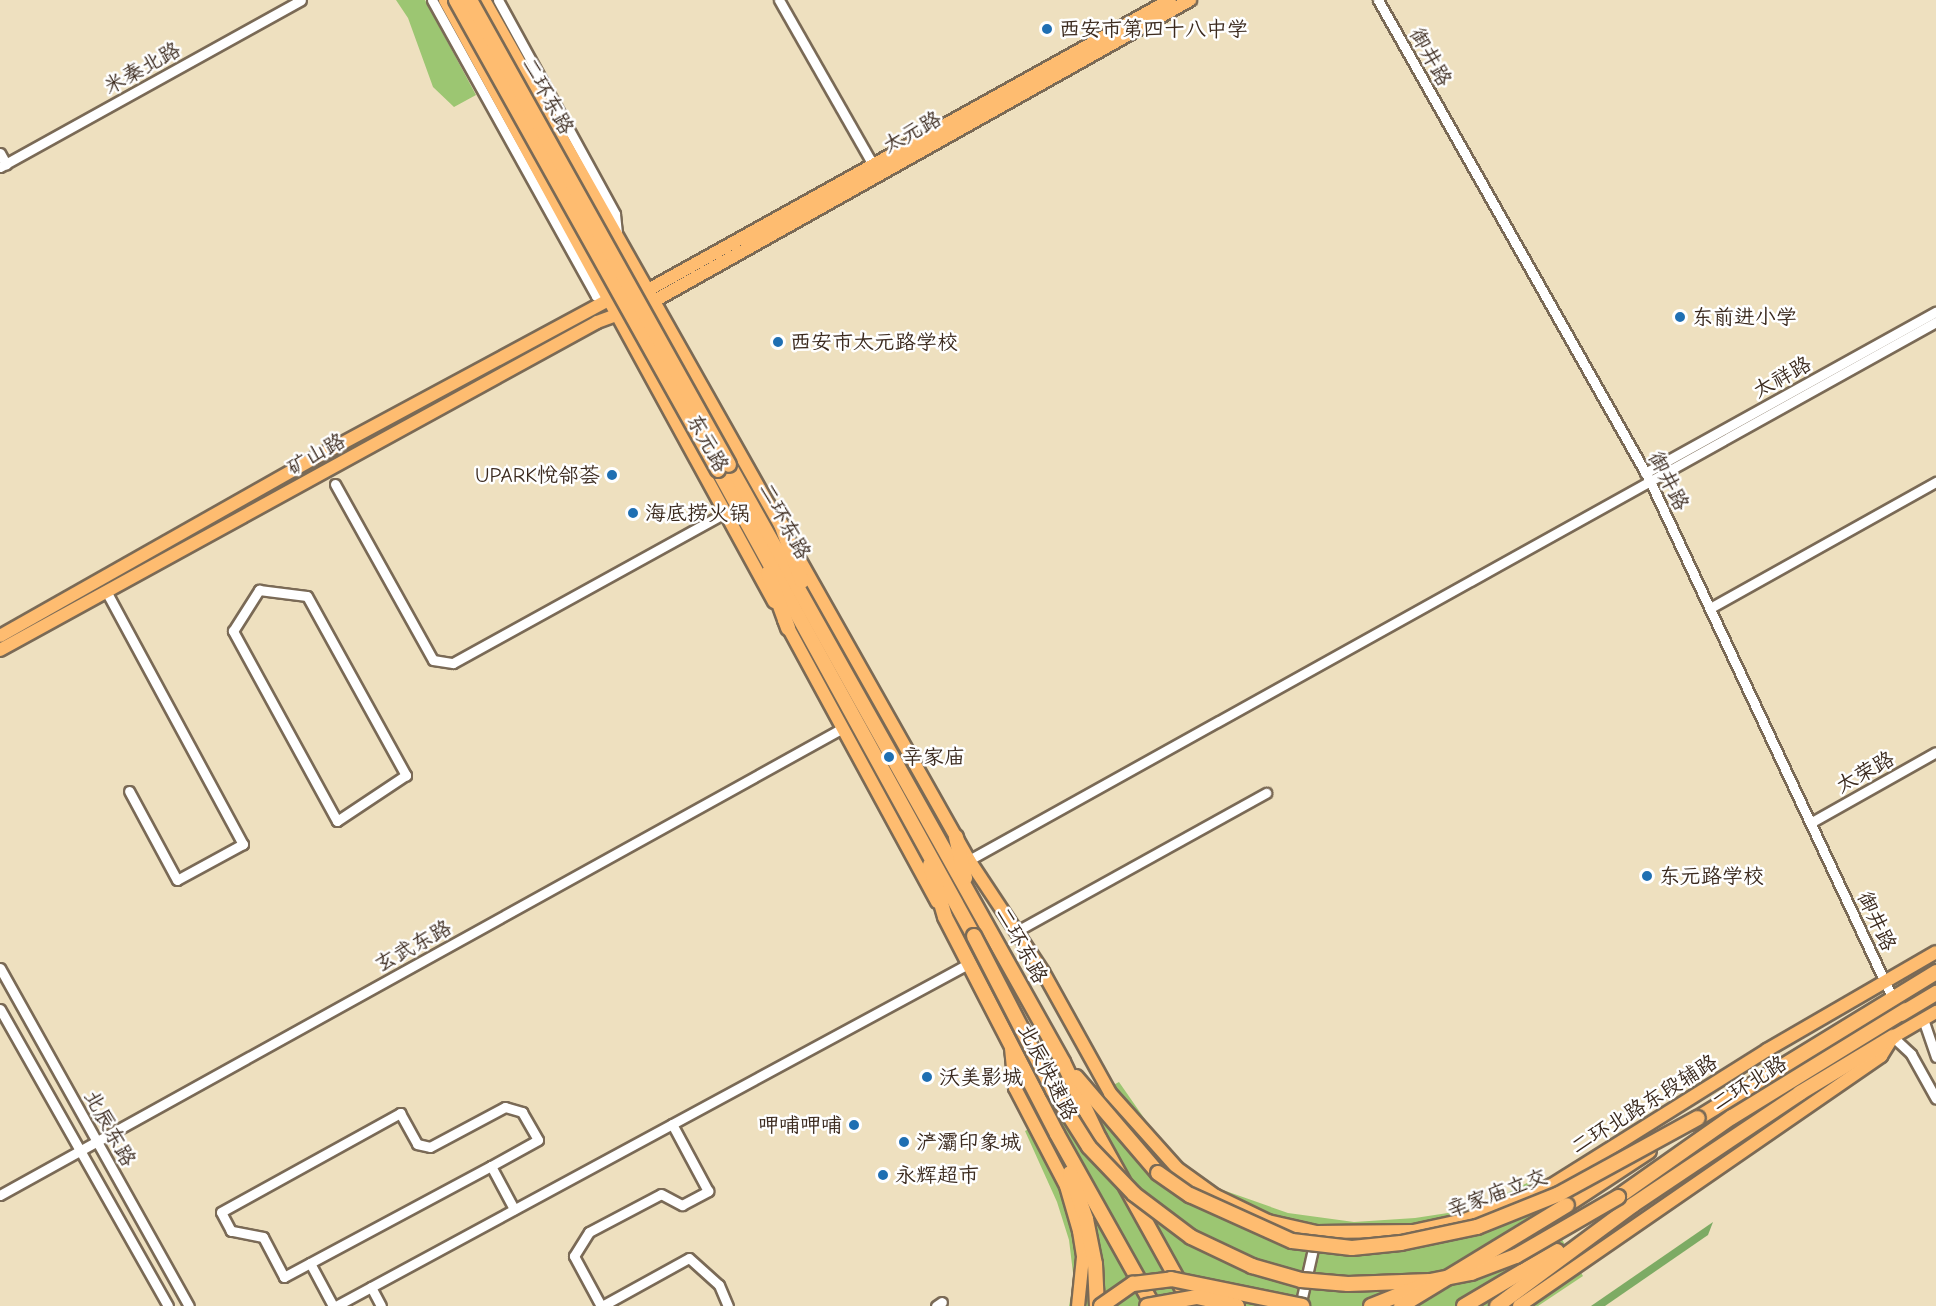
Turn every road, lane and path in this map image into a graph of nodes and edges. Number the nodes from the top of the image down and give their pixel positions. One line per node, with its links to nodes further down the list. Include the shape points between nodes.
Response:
1 (301, 0): 13 (street, 米秦北路)
2 (432, 0): 17 (street, via 596,296)
3 (445, 0): 17 (main road, 东元路)
4 (456, 0): 21 (highway, 二环东路, bridge)
5 (470, 0): 21 (highway, 二环东路, bridge)
6 (484, 0): 15 (main road, 东元路)
7 (498, 0): 15 (street, via 615,214)
8 (779, 0): 14 (street)
9 (1170, 0): 14 (main road, 太元路)
10 (1190, 0): 16 (main road, 太元路)
11 (1378, 0): 22 (street, 御井路)
12 (0, 153): 13 (street)
13 (3, 165)
14 (873, 165): 16 (main road, 太元路)
15 (617, 236): 16 (main road, 东元路)
16 (651, 296): 17 (street, 矿山路); 19 (main road, 矿山路); 26 (main road, 东元路)
17 (607, 301): 19 (main road, 东元路); 32 (main road, 矿山路, via 313,459)
18 (1936, 312): 22 (street, 太祥路)
19 (613, 313): 25 (main road, 东元路); 28 (main road, 矿山路)
20 (1936, 322): 22 (street, 太祥路)
21 (724, 467): 27 (highway); 30 (highway, 二环东路)
22 (1647, 476): 29 (street, 御井路); 42 (street)
23 (1936, 482): 29 (street)
24 (336, 484): 25 (street, via 433,660 453,663)
25 (725, 513): 31 (main road, 东元路)
26 (781, 524): 30 (highway); 40 (main road, 东元路)
27 (754, 534): 31 (highway); 41 (highway)
28 (106, 591): 33 (main road, 矿山路); 37 (street, via 243,844 177,880)
29 (1712, 607): 39 (street, 御井路)
30 (814, 617): 43 (highway, 二环东路)
31 (788, 628): 34 (main road, 东元路)
32 (0, 636)
33 (0, 650)
34 (843, 728): 44 (main road, 东元路); 66 (street, 玄武东路)
35 (1936, 753): 39 (street, 太荣路)
36 (406, 775): 36 (street, via 308,596 259,590 233,631 337,821)
37 (129, 791)
38 (1266, 793): 45 (street)
39 (1812, 822): 50 (street, 御井路)
40 (956, 837): 42 (main road, 东元路); 43 (highway)
41 (927, 848): 44 (highway, 北辰快速路); 54 (highway, 二环北路, bridge, via 1053,1090 1089,1147 1134,1194 1191,1237 1252,1266 1301,1280 1348,1284 1430,1281 1472,1273 1516,1256 1618,1197 1732,1117)
42 (969, 860): 45 (main road, 东元路)
43 (968, 892): 60 (highway, 二环东路)
44 (938, 905): 47 (highway, 北辰快速路)
45 (1017, 931): 72 (main road, 二环北路东段辅路, via 1110,1093 1143,1134 1177,1168 1216,1196 1268,1221)
46 (1936, 952): 50 (main road, 二环北路东段辅路)
47 (968, 964): 58 (highway, 北辰快速路); 64 (street)
48 (0, 968): 66 (street, 北辰东路)
49 (1936, 972): 52 (highway, 二环北路)
50 (1885, 981): 52 (street, 御井路); 72 (main road, 二环北路东段辅路, via 1552,1185 1506,1206 1413,1231)
51 (1936, 993): 54 (highway, 二环北路)
52 (1892, 997): 63 (highway, 二环北路)
53 (0, 1009): 67 (street, 北辰东路)
54 (1906, 1010): 61 (highway, 二环北路)
55 (1936, 1012): 56 (main road)
56 (1923, 1019): 57 (main road); 59 (street)
57 (1893, 1037): 61 (highway); 62 (street, via 1911,1054); 93 (main road, via 1881,1056)
58 (1010, 1044): 65 (highway, 北辰快速路); 83 (main road, via 1015,1088 1066,1186 1079,1231 1083,1257)
59 (1936, 1057)
60 (1064, 1062): 63 (highway, 辛家庙立交, bridge, via 1158,1173 1190,1195 1292,1241 1352,1248 1401,1243 1477,1227 1559,1194); 76 (highway, 北辰快速路, via 1099,1138)
61 (1800, 1093): 70 (highway)
62 (1936, 1099)
63 (1698, 1118): 74 (highway, 辛家庙立交, bridge)
64 (672, 1124): 71 (street); 81 (street, via 708,1191 682,1205 661,1194 589,1232 574,1256)
65 (1057, 1134): 84 (highway, via 1086,1219); 86 (highway, 北辰快速路)
66 (97, 1142): 67 (street, 玄武东路); 78 (street, 北辰东路)
67 (80, 1152): 69 (street, 玄武东路); 77 (street, 北辰东路)
68 (491, 1166): 71 (street); 73 (street); 73 (street, via 538,1140 522,1112 505,1107 430,1147 417,1144 400,1113 220,1212 231,1231 263,1238 284,1277)
69 (0, 1195)
70 (1633, 1205): 91 (highway); 92 (highway)
71 (514, 1209): 75 (street)
72 (1317, 1232): 88 (street)
73 (310, 1263): 79 (street)
74 (1459, 1271): 89 (highway, bridge); 90 (highway, 辛家庙立交, bridge)
75 (371, 1287): 79 (street); 80 (street)
76 (1191, 1304)
77 (168, 1306)
78 (189, 1306)
79 (334, 1306)
80 (381, 1306)
81 (602, 1306): 82 (street, via 689,1258 719,1285)
82 (728, 1306)
83 (1078, 1306)
84 (1099, 1306): 88 (highway, bridge, via 1133,1284 1171,1279)
85 (1147, 1306): 87 (highway, bridge, via 1197,1297)
86 (1153, 1306)
87 (1237, 1306)
88 (1301, 1306)
89 (1371, 1306)
90 (1401, 1306)
91 (1464, 1306)
92 (1497, 1306)
93 (1519, 1306)

